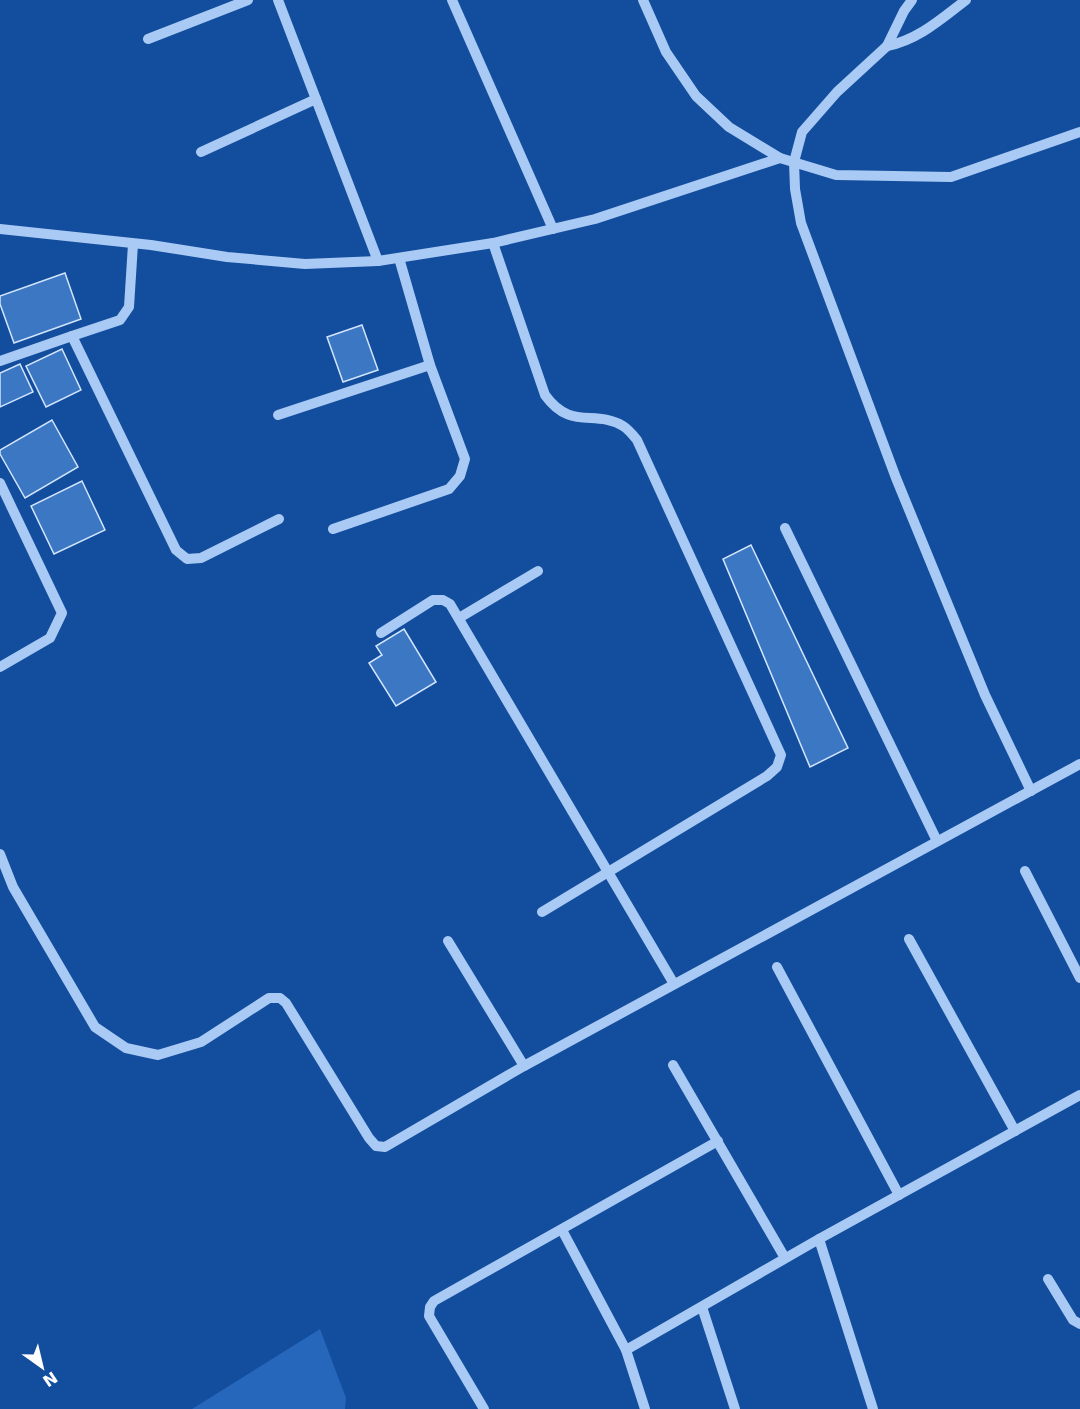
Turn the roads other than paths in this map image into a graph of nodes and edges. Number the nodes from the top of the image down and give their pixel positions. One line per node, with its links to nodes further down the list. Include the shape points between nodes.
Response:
1 (248, 0): 7 (street)
2 (278, 0): 9 (street)
3 (452, 0): 16 (street)
4 (643, 0): 13 (street, via 666,52 696,96 729,127)
5 (912, 0): 8 (street)
6 (966, 0): 8 (street, via 921,34)
7 (148, 39)
8 (887, 46): 14 (street, via 837,92 802,132)
9 (316, 99): 12 (street); 20 (street)
10 (1078, 132): 11 (street); 14 (street, via 951,177 836,175)
11 (1080, 146)
12 (201, 152)
13 (780, 158): 14 (street); 16 (street)
14 (794, 162): 34 (street, via 801,223 896,478 985,695)
15 (0, 229): 18 (street)
16 (553, 229): 17 (street)
17 (493, 243): 19 (street); 38 (street, via 545,395 565,414 615,423 637,440 781,755 777,767 767,776)
18 (133, 244): 20 (street, via 304,264); 21 (street, via 129,306 120,320)
19 (399, 258): 20 (street); 23 (street)
20 (378, 261)
21 (72, 336): 22 (street); 26 (street, via 176,550 187,559 201,558)
22 (0, 361)
23 (430, 365): 24 (street); 28 (street, via 465,459 460,476 449,489)
24 (278, 415)
25 (0, 483): 32 (street, via 62,613 50,638)
26 (279, 519)
27 (785, 528): 35 (street)
28 (333, 529)
29 (538, 571): 30 (street)
30 (459, 618): 31 (street, via 450,604 433,600); 38 (street)
31 (381, 633)
32 (0, 667)
33 (1080, 764): 34 (street)
34 (1030, 791): 35 (street)
35 (937, 842): 44 (street)
36 (0, 854): 46 (street, via 13,887 95,1027 126,1048 158,1055 201,1042 269,998 280,998 369,1138 376,1146 385,1148)
37 (1025, 871): 43 (street)
38 (608, 872): 39 (street); 44 (street)
39 (542, 912)
40 (909, 939): 48 (street)
41 (448, 941): 46 (street)
42 (777, 967): 50 (street)
43 (1080, 978)
44 (674, 984): 46 (street)
45 (674, 1065): 49 (street)
46 (524, 1066)
47 (1080, 1095): 48 (street)
48 (1015, 1131): 50 (street)
49 (718, 1141): 51 (street); 53 (street)
50 (899, 1196): 52 (street)
51 (562, 1230): 57 (street); 58 (street, via 434,1301 430,1307 429,1316)
52 (819, 1239): 53 (street); 61 (street)
53 (785, 1258): 55 (street)
54 (1048, 1279): 56 (street, via 1072,1320)
55 (702, 1306): 57 (street); 60 (street)
56 (1080, 1324)
57 (626, 1350): 59 (street)
58 (484, 1409)
59 (645, 1409)
60 (735, 1409)
61 (873, 1409)

